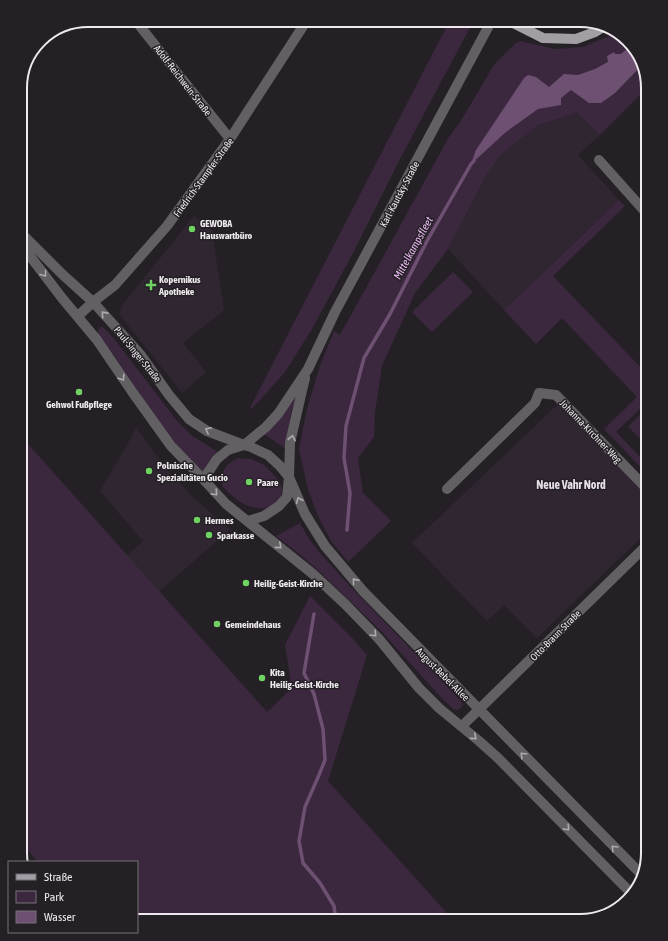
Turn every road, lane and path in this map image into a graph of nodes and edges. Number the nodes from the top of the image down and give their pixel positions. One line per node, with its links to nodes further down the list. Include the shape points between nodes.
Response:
1 (141, 27): 6 (street, Adolf-Reichwein-Straße)
2 (302, 27): 6 (street, Friedrich-Stampfer-Straße)
3 (488, 27): 13 (street, Karl-Kautsky-Straße, via 335,312)
4 (520, 27): 5 (main road, via 543,38 576,39)
5 (598, 30)
6 (230, 139): 11 (street, Friedrich-Stampfer-Straße, via 168,226 115,285)
7 (599, 160): 8 (street)
8 (641, 207)
9 (27, 239): 11 (street, Paul-Singer-Straße)
10 (27, 252): 12 (street, one-way to 12)
11 (93, 302): 12 (street, Friedrich-Stampfer-Straße); 14 (street, Paul-Singer-Straße, one-way to 11, via 207,431 190,419 140,354)
12 (78, 316): 17 (street, one-way to 17, via 171,446)
13 (308, 368): 14 (street, Karl-Kautsky-Straße, via 278,414); 16 (street, Karl-Kautsky-Straße, one-way to 13, via 290,443)
14 (244, 445): 15 (street, Paul-Singer-Straße); 17 (street, Karl-Kautsky-Straße, via 228,450 217,459)
15 (268, 455): 16 (street, August-Bebel-Allee)
16 (289, 477): 20 (street, Karl-Kautsky-Straße, via 287,496 279,506 264,516); 22 (street, August-Bebel-Allee, one-way to 16, via 363,591 325,546 305,514)
17 (205, 481): 20 (street, one-way to 20, via 226,504)
18 (641, 483): 19 (street, Johanna-Kirchner-Weg, via 556,395 539,393 535,403)
19 (447, 489)
20 (248, 521): 23 (street, one-way to 23, via 345,604 419,688)
21 (640, 551): 22 (street, Otto-Braun-Straße)
22 (480, 710): 23 (street, Otto-Braun-Straße); 24 (street, August-Bebel-Allee, one-way to 22)
23 (462, 726): 25 (street, one-way to 25, via 498,758)
24 (638, 871)
25 (628, 890)

